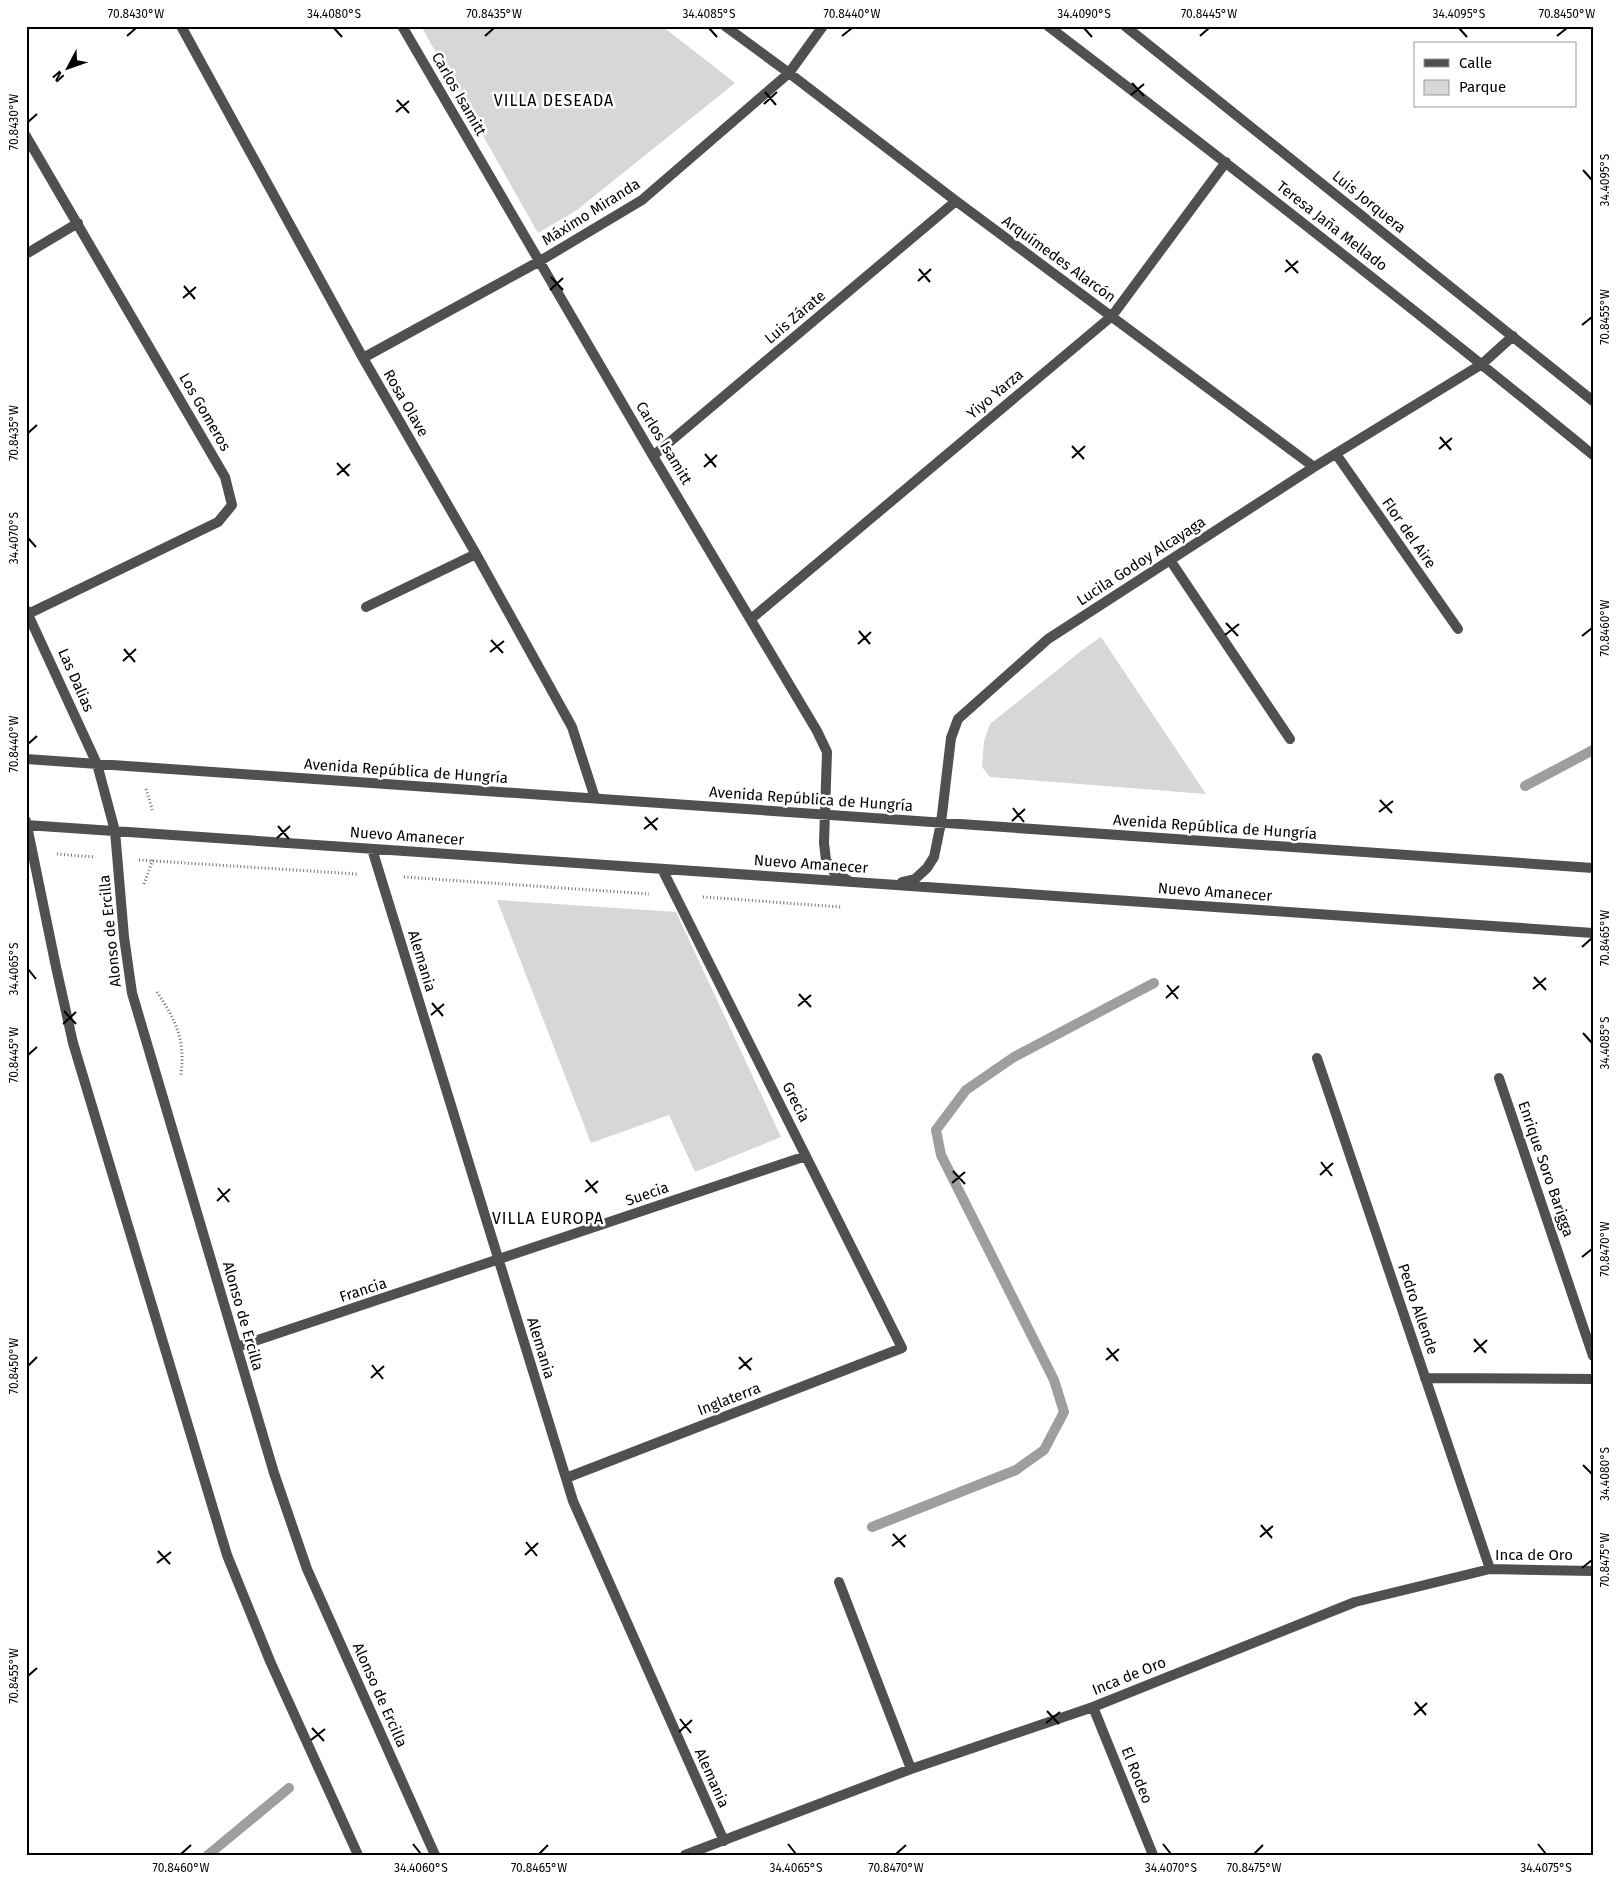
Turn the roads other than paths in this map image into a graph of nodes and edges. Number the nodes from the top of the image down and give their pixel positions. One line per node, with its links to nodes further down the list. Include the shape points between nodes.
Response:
1 (181, 26): 16 (street, Rosa Olave)
2 (402, 26): 13 (street, Carlos Isamitt)
3 (725, 26): 7 (street, Arquímedes Alarcón)
4 (823, 26): 7 (street, Máximo Miranda)
5 (1048, 26): 9 (street, Teresa Jaña Mellado)
6 (1125, 26): 15 (street, Luis Jorquera)
7 (789, 73): 10 (street, Arquímedes Alarcón); 13 (street, Máximo Miranda, via 642,200)
8 (26, 136): 11 (street, Los Gomeros)
9 (1226, 162): 14 (street, Yiyo Yarza); 17 (street, Teresa Jaña Mellado)
10 (956, 201): 14 (street, Arquímedes Alarcón); 21 (street, Luis Zárate)
11 (78, 223): 12 (street); 26 (street, Los Gomeros, via 225,477 232,505 218,522)
12 (26, 254)
13 (540, 261): 16 (street, Máximo Miranda); 21 (street, Carlos Isamitt)
14 (1112, 316): 22 (street, Arquímedes Alarcón); 27 (street, Yiyo Yarza)
15 (1513, 336): 17 (street, Lucila Godoy Alcayaga); 18 (street, Luis Jorquera)
16 (363, 358): 23 (street, Rosa Olave)
17 (1482, 364): 19 (street, Lucila Godoy Alcayaga); 20 (street, Teresa Jaña Mellado)
18 (1593, 401)
19 (1336, 454): 22 (street, Lucila Godoy Alcayaga); 28 (street, Flor del Aire)
20 (1593, 455)
21 (653, 456): 27 (street, Carlos Isamitt)
22 (1314, 467): 24 (street, Lucila Godoy Alcayaga)
23 (476, 554): 25 (street); 32 (street, Rosa Olave, via 572,727)
24 (1170, 560): 29 (street); 34 (street, Lucila Godoy Alcayaga, via 1048,639 958,719 951,738)
25 (366, 607)
26 (27, 612): 31 (street, Las Dalias)
27 (751, 618): 33 (street, Carlos Isamitt, via 828,752)
28 (1458, 629)
29 (1290, 739)
30 (26, 759): 31 (street, Avenida República de Hungría)
31 (97, 764): 32 (street, Avenida República de Hungría); 36 (street, Alonso de Ercilla)
32 (595, 798): 33 (street, Avenida República de Hungría)
33 (825, 815): 34 (street, Avenida República de Hungría); 40 (street, Carlos Isamitt, via 826,860 833,871)
34 (941, 822): 38 (street, Avenida República de Hungría); 41 (street, Lucila Godoy Alcayaga, via 934,857 927,868 915,879)
35 (27, 824): 36 (street, Nuevo Amanecer); 59 (street, via 73,1044 227,1556 270,1661)
36 (115, 832): 37 (street, Nuevo Amanecer); 47 (street, Alonso de Ercilla, via 132,993)
37 (372, 849): 39 (street, Nuevo Amanecer); 46 (street, Alemania)
38 (1593, 868)
39 (662, 869): 40 (street, Nuevo Amanecer); 45 (street, Grecia)
40 (851, 882): 41 (street, Nuevo Amanecer)
41 (891, 885): 42 (street, Nuevo Amanecer)
42 (1593, 933)
43 (1317, 1058): 50 (street, Pedro Allende)
44 (1499, 1078): 49 (street, Enrique Soro Barigga)
45 (806, 1156): 46 (street, Suecia); 48 (street, Grecia)
46 (498, 1260): 47 (street, Francia); 52 (street, Alemania)
47 (237, 1348): 60 (street, Alonso de Ercilla, via 307,1569)
48 (902, 1348): 52 (street, Inglaterra)
49 (1593, 1356)
50 (1425, 1378): 51 (street); 53 (street, Pedro Allende)
51 (1593, 1379)
52 (566, 1478): 58 (street, Alemania, via 573,1501)
53 (1490, 1570): 54 (street, Inca de Oro); 56 (street, Inca de Oro, via 1355,1602)
54 (1593, 1571)
55 (839, 1582): 57 (street)
56 (1094, 1707): 57 (street, Inca de Oro); 62 (street, El Rodeo)
57 (911, 1769): 58 (street, Inca de Oro)
58 (724, 1841): 61 (street, Inca de Oro)
59 (358, 1855)
60 (435, 1855)
61 (685, 1855)
62 (1152, 1855)

